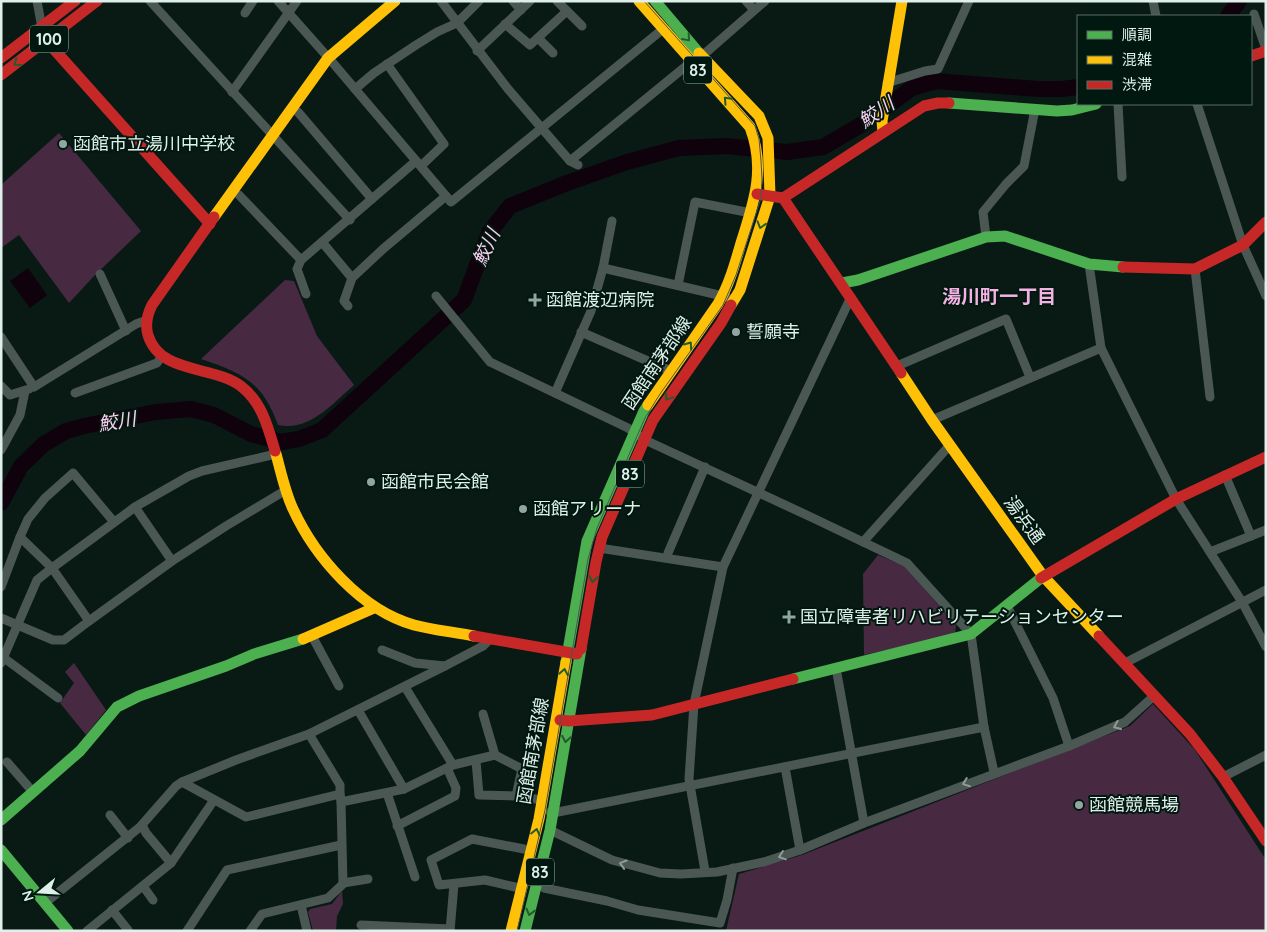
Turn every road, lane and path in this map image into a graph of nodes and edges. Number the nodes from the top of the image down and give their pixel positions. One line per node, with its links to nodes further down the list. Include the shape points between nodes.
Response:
1 (38, 1): 31 (street)
2 (75, 1): 31 (street, 100)
3 (97, 1): 34 (street, 100)
4 (150, 1): 47 (street)
5 (253, 1): 24 (street)
6 (278, 1): 25 (street)
7 (297, 1): 25 (street)
8 (395, 1): 41 (street)
9 (441, 1): 28 (street)
10 (479, 1): 28 (street)
11 (512, 1): 21 (street)
12 (530, 1): 21 (street)
13 (557, 1): 23 (street)
14 (639, 1): 32 (street, 函館南茅部線 / 83)
15 (655, 1): 38 (street, 函館南茅部線 / 83, one-way to 38)
16 (746, 1): 22 (street)
17 (765, 1): 22 (street)
18 (902, 1): 46 (street)
19 (969, 1): 46 (street, via 938,69 925,71)
20 (1153, 1): 27 (street)
21 (521, 10): 29 (street)
22 (754, 10): 38 (street)
23 (567, 11): 30 (street); 33 (street)
24 (245, 13)
25 (289, 13): 41 (street); 47 (street)
26 (1254, 14): 35 (street)
27 (1156, 15)
28 (457, 23): 36 (street); 43 (street)
29 (505, 24): 33 (street, via 530,45); 36 (street)
30 (582, 26)
31 (42, 28): 34 (street); 40 (street, 100)
32 (663, 29): 42 (street, 函館南茅部線 / 83); 54 (street)
33 (538, 38): 37 (street)
34 (48, 40): 44 (street, 100, one-way to 44); 70 (street)
35 (1266, 50): 39 (street)
36 (478, 51): 54 (street)
37 (553, 53)
38 (702, 56): 56 (street, 函館南茅部線 / 83, via 759,116 763,124)
39 (1252, 56)
40 (1, 58)
41 (328, 58): 45 (street); 55 (street)
42 (691, 62): 54 (street, via 574,163); 56 (street, 函館南茅部線 / 83, one-way to 42)
43 (387, 64): 45 (street); 58 (street, via 444,144)
44 (1, 75)
45 (355, 89): 58 (street)
46 (887, 89): 53 (street)
47 (232, 92): 55 (street)
48 (1092, 105): 51 (street, via 1072,110)
49 (1118, 105): 59 (street)
50 (1197, 105): 73 (street)
51 (1035, 109): 53 (street, via 938,103 924,106); 71 (street, via 1024,166 983,212)
52 (298, 112): 65 (street)
53 (883, 126): 64 (street, via 819,176)
54 (541, 128): 62 (street, via 451,202)
55 (273, 136): 67 (street); 70 (street)
56 (762, 138): 57 (street, 函館南茅部線 / 83)
57 (763, 161): 61 (street, 函館南茅部線 / 83); 63 (street, 函館南茅部線 / 83)
58 (418, 164): 62 (street); 65 (street)
59 (1122, 177)
60 (239, 194): 74 (street)
61 (757, 194): 63 (street); 66 (street, 函館南茅部線 / 83)
62 (446, 196): 79 (street)
63 (770, 196): 64 (street); 87 (street, 函館南茅部線 / 83, one-way to 87)
64 (783, 198): 80 (street, 湯浜通)
65 (372, 199): 67 (street)
66 (751, 213): 81 (street, via 695,202); 84 (street, 函館南茅部線 / 83)
67 (350, 220): 72 (street)
68 (612, 221): 76 (street)
69 (1266, 222): 73 (street)
70 (210, 224): 89 (street, via 163,288)
71 (986, 237): 75 (street, via 1013,238); 80 (street)
72 (322, 242): 74 (street); 79 (street)
73 (1242, 245): 77 (street); 85 (street)
74 (301, 260): 82 (street, via 297,270)
75 (1089, 264): 77 (street); 93 (street)
76 (602, 268): 81 (street); 91 (street, via 591,310)
77 (1195, 269): 103 (street)
78 (100, 274): 90 (street)
79 (352, 278): 88 (street, via 344,301)
80 (842, 283): 86 (street, 湯浜通)
81 (678, 285): 84 (street)
82 (306, 294)
83 (436, 296): 102 (street, via 490,362)
84 (723, 296): 87 (street); 96 (street, 函館南茅部線 / 83, one-way to 84)
85 (1266, 296)
86 (851, 297): 95 (street, 湯浜通); 114 (street)
87 (736, 299): 106 (street, 函館南茅部線 / 83, one-way to 106, via 665,401)
88 (348, 306)
89 (147, 320): 90 (street); 94 (street, via 150,341)
90 (126, 331): 99 (street)
91 (581, 332): 96 (street); 102 (street)
92 (1, 337): 99 (street)
93 (1101, 348): 97 (street); 115 (street)
94 (162, 356): 101 (street, via 157,363); 109 (street, via 238,383 257,401 265,416)
95 (897, 366): 97 (street, via 1006,319); 104 (street, 湯浜通)
96 (671, 371): 105 (street, 函館南茅部線 / 83, via 648,404)
97 (1030, 378): 104 (street)
98 (1, 386): 100 (street, via 10,396)
99 (34, 387): 100 (street)
100 (25, 391): 108 (street, via 20,415)
101 (76, 393)
102 (554, 393): 105 (street)
103 (1210, 397)
104 (932, 420): 107 (street, 湯浜通)
105 (634, 432): 106 (street); 142 (street, 函館南茅部線 / 83, via 587,541)
106 (645, 440): 111 (street); 122 (street, 函館南茅部線 / 83)
107 (949, 446): 121 (street); 128 (street, 湯浜通)
108 (1, 450)
109 (275, 453): 113 (street); 116 (street, via 189,476)
110 (1265, 459): 112 (street)
111 (704, 467): 114 (street); 123 (street)
112 (1225, 476): 115 (street); 119 (street)
113 (286, 490): 125 (street); 133 (street, via 313,542 349,585)
114 (758, 492): 121 (street); 126 (street)
115 (1176, 499): 124 (street); 128 (street)
116 (135, 507): 117 (street); 125 (street)
117 (114, 522): 120 (street, via 74,473 45,498 28,519); 127 (street)
118 (1266, 530): 119 (street)
119 (1252, 536): 124 (street)
120 (20, 537): 127 (street); 129 (street)
121 (863, 542): 137 (street, via 907,563)
122 (599, 548): 126 (street); 143 (street, 函館南茅部線 / 83, one-way to 143)
123 (668, 552)
124 (1210, 552): 131 (street)
125 (172, 561): 135 (street)
126 (723, 567): 152 (street)
127 (52, 568): 135 (street); 136 (street, via 37,580)
128 (1043, 576): 132 (street); 145 (street, 湯浜通)
129 (1, 587)
130 (1266, 590): 131 (street)
131 (1242, 602): 140 (street); 145 (street)
132 (1007, 606): 137 (street); 159 (street, via 1053,698)
133 (374, 608): 138 (street); 139 (street, via 414,624)
134 (1, 618): 136 (street)
135 (90, 622): 136 (street, via 64,640 53,640)
136 (18, 625): 144 (street)
137 (971, 634): 147 (street); 157 (street)
138 (312, 636): 148 (street); 172 (street, via 254,654 117,707 80,751)
139 (490, 638): 142 (street); 146 (street, via 483,646)
140 (1266, 647)
141 (382, 650): 146 (street, via 415,663)
142 (567, 653): 143 (street); 155 (street, 函館南茅部線 / 83, one-way to 142)
143 (580, 655): 156 (street, 函館南茅部線 / 83)
144 (3, 661): 151 (street)
145 (1125, 663): 150 (street, 湯浜通)
146 (445, 666): 149 (street)
147 (836, 668): 152 (street); 160 (street)
148 (339, 686)
149 (405, 687): 153 (street); 165 (street)
150 (1155, 695): 159 (street, one-way to 159, via 1125,722); 168 (street, 湯浜通)
151 (58, 698)
152 (694, 704): 156 (street, via 652,715); 170 (street)
153 (358, 710): 158 (street); 171 (street)
154 (483, 714): 161 (street)
155 (556, 719): 156 (street); 177 (street, 函館南茅部線 / 83)
156 (569, 721): 178 (street, 函館南茅部線 / 83, one-way to 178)
157 (984, 727): 160 (street); 167 (street)
158 (309, 734): 169 (street); 175 (street, via 340,786)
159 (1068, 746): 167 (street)
160 (852, 754): 166 (street); 181 (street)
161 (495, 755): 163 (street); 174 (street, via 522,769)
162 (1266, 755): 168 (street)
163 (476, 761): 165 (street); 174 (street, via 479,795)
164 (7, 762): 172 (street)
165 (450, 767): 171 (street); 183 (street, via 455,796)
166 (785, 767): 170 (street); 190 (street)
167 (994, 772): 181 (street, one-way to 181)
168 (1223, 777): 186 (street, 湯浜通)
169 (182, 782): 176 (street); 182 (street)
170 (690, 785): 178 (street); 193 (street)
171 (404, 789): 173 (street)
172 (33, 792): 180 (street)
173 (388, 793): 175 (street); 183 (street)
174 (516, 796): 177 (street)
175 (340, 798): 176 (street, via 246,817); 187 (street)
176 (214, 800): 191 (street)
177 (538, 804): 178 (street); 213 (street, 函館南茅部線 / 83, one-way to 177)
178 (553, 813): 184 (street, 函館南茅部線 / 83)
179 (110, 814): 185 (street)
180 (1, 820)
181 (864, 823): 190 (street)
182 (142, 825): 185 (street); 191 (street)
183 (397, 826): 194 (street)
184 (550, 830): 193 (street, one-way to 184, via 681,874 636,868); 214 (street, 函館南茅部線 / 83, one-way to 214)
185 (128, 838): 202 (street)
186 (1266, 841)
187 (341, 845): 196 (street); 210 (street, via 227,870)
188 (524, 849): 197 (street, via 472,839 430,860 439,885)
189 (1, 850): 202 (street)
190 (800, 850): 192 (street, one-way to 192)
191 (171, 863): 198 (street)
192 (733, 868): 193 (street); 200 (street, via 720,923 638,910)
193 (705, 871)
194 (415, 878)
195 (368, 879): 196 (street)
196 (343, 883): 203 (street, via 328,898)
197 (454, 884): 199 (street, via 485,880); 207 (street)
198 (143, 886): 201 (street); 204 (street)
199 (515, 887)
200 (544, 888)
201 (153, 900)
202 (45, 903): 208 (street)
203 (301, 905): 211 (street, via 262,914); 212 (street)
204 (112, 910): 206 (street); 209 (street)
205 (361, 925): 207 (street)
206 (128, 930)
207 (450, 930)
208 (68, 931)
209 (87, 931)
210 (187, 931)
211 (250, 931)
212 (307, 931)
213 (511, 931)
214 (525, 931)

